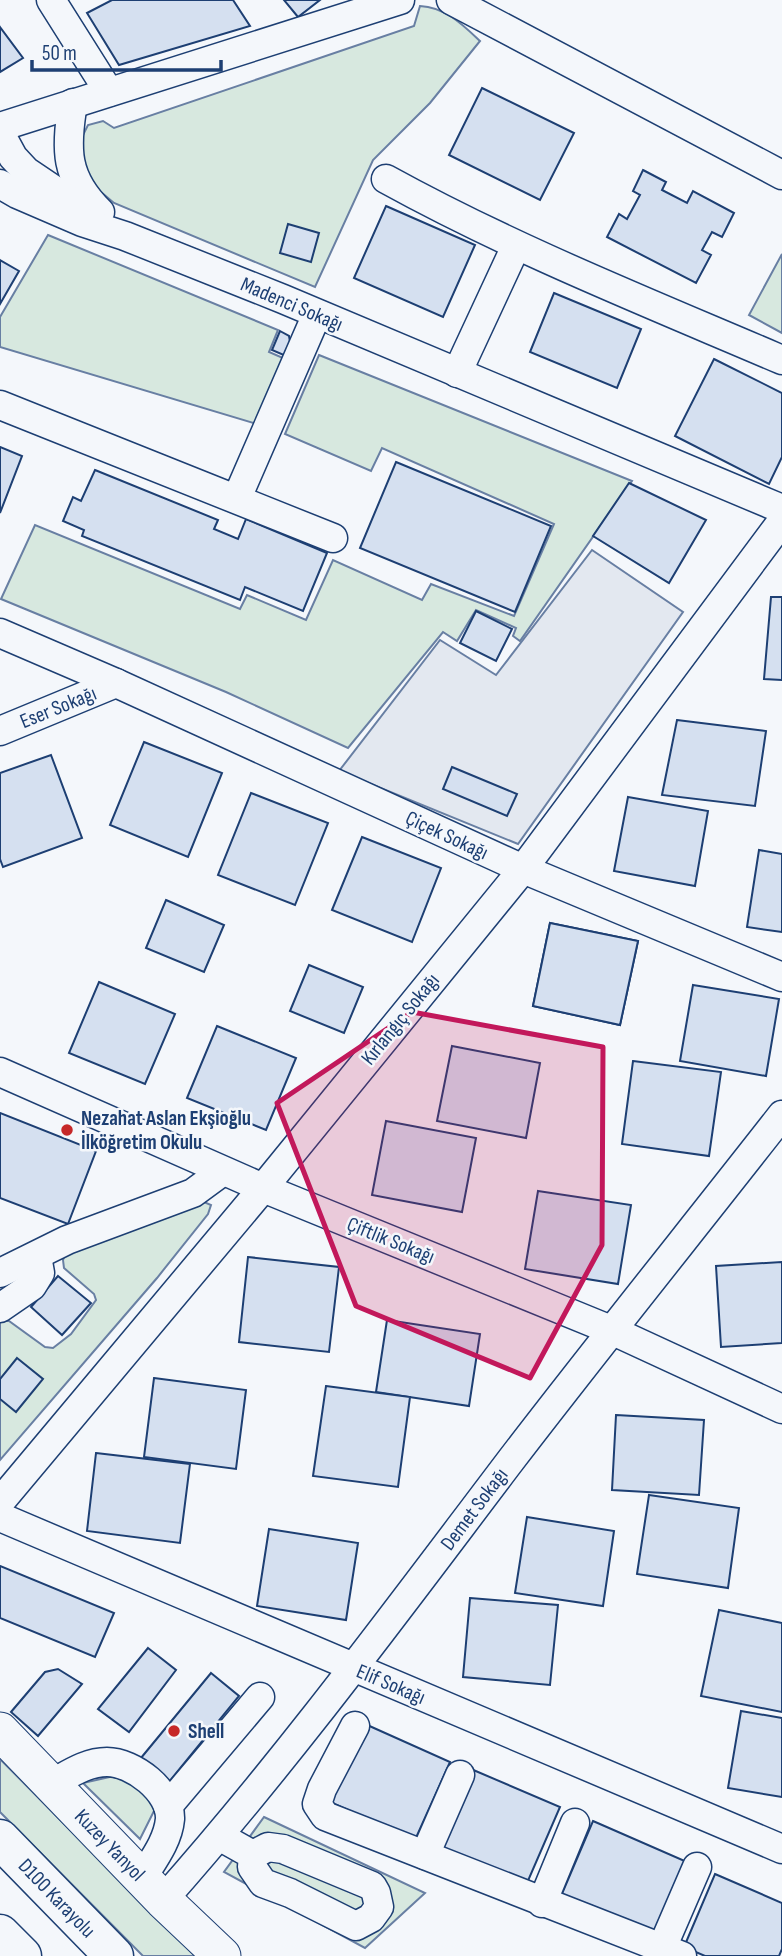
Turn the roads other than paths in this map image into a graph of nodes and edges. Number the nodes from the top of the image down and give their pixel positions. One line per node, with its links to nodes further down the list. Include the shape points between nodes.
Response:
1 (51, 0): 4 (street)
2 (400, 0): 4 (street)
3 (452, 0): 8 (street)
4 (109, 92): 5 (street)
5 (73, 103): 6 (street); 11 (street, via 68,153 75,177 84,197)
6 (0, 127)
7 (0, 133): 11 (street, via 26,171)
8 (782, 175)
9 (386, 180): 12 (street)
10 (0, 184): 11 (street, via 82,222)
11 (125, 236): 13 (street, Madenci Sokağı)
12 (516, 246): 14 (street); 15 (street)
13 (317, 314): 15 (street, Madenci Sokağı); 17 (street)
14 (782, 360)
15 (457, 373): 18 (street, Madenci Sokağı)
16 (0, 405): 17 (street)
17 (237, 498): 20 (street)
18 (782, 509)
19 (782, 522): 24 (street, Kırlangıç Sokağı)
20 (333, 538)
21 (0, 633): 22 (street, Çiçek Sokağı)
22 (116, 683): 23 (street, Eser Sokağı); 24 (street, Çiçek Sokağı)
23 (0, 731)
24 (523, 869): 25 (street, Çiçek Sokağı); 29 (street, Kırlangıç Sokağı)
25 (782, 977)
26 (0, 1072): 28 (street, Çiftlik Sokağı)
27 (782, 1115): 33 (street, Demet Sokağı)
28 (223, 1171): 29 (street, Çiftlik Sokağı); 30 (street, via 192,1193 67,1240)
29 (262, 1188): 33 (street, Çiftlik Sokağı); 35 (street, Kırlangıç Sokağı)
30 (37, 1256): 31 (street); 32 (street, via 40,1273 32,1286)
31 (0, 1273)
32 (0, 1308)
33 (611, 1330): 34 (street, Çiftlik Sokağı); 37 (street, Demet Sokağı)
34 (782, 1409)
35 (0, 1502)
36 (0, 1517): 37 (street, Elif Sokağı)
37 (352, 1668): 45 (street, Demet Sokağı); 47 (street, Elif Sokağı)
38 (260, 1697): 43 (street)
39 (355, 1726): 49 (street, via 317,1804 325,1816)
40 (0, 1731): 42 (main road, Kuzey Yanyol)
41 (460, 1775): 49 (street)
42 (51, 1784): 43 (street, via 80,1768 107,1762 137,1771); 51 (main road, Kuzey Yanyol)
43 (168, 1806): 51 (street, via 170,1819)
44 (575, 1823): 52 (street)
45 (219, 1836): 48 (street); 51 (street, Demet Sokağı)
46 (0, 1839): 56 (highway, D100 Karayolu)
47 (782, 1849)
48 (253, 1855)
49 (425, 1855): 52 (street)
50 (696, 1867): 54 (street)
51 (153, 1889): 57 (main road, Kuzey Yanyol)
52 (542, 1903): 54 (street)
53 (0, 1934): 55 (highway)
54 (672, 1952)
55 (22, 1956)
56 (114, 1956)
57 (222, 1956)

